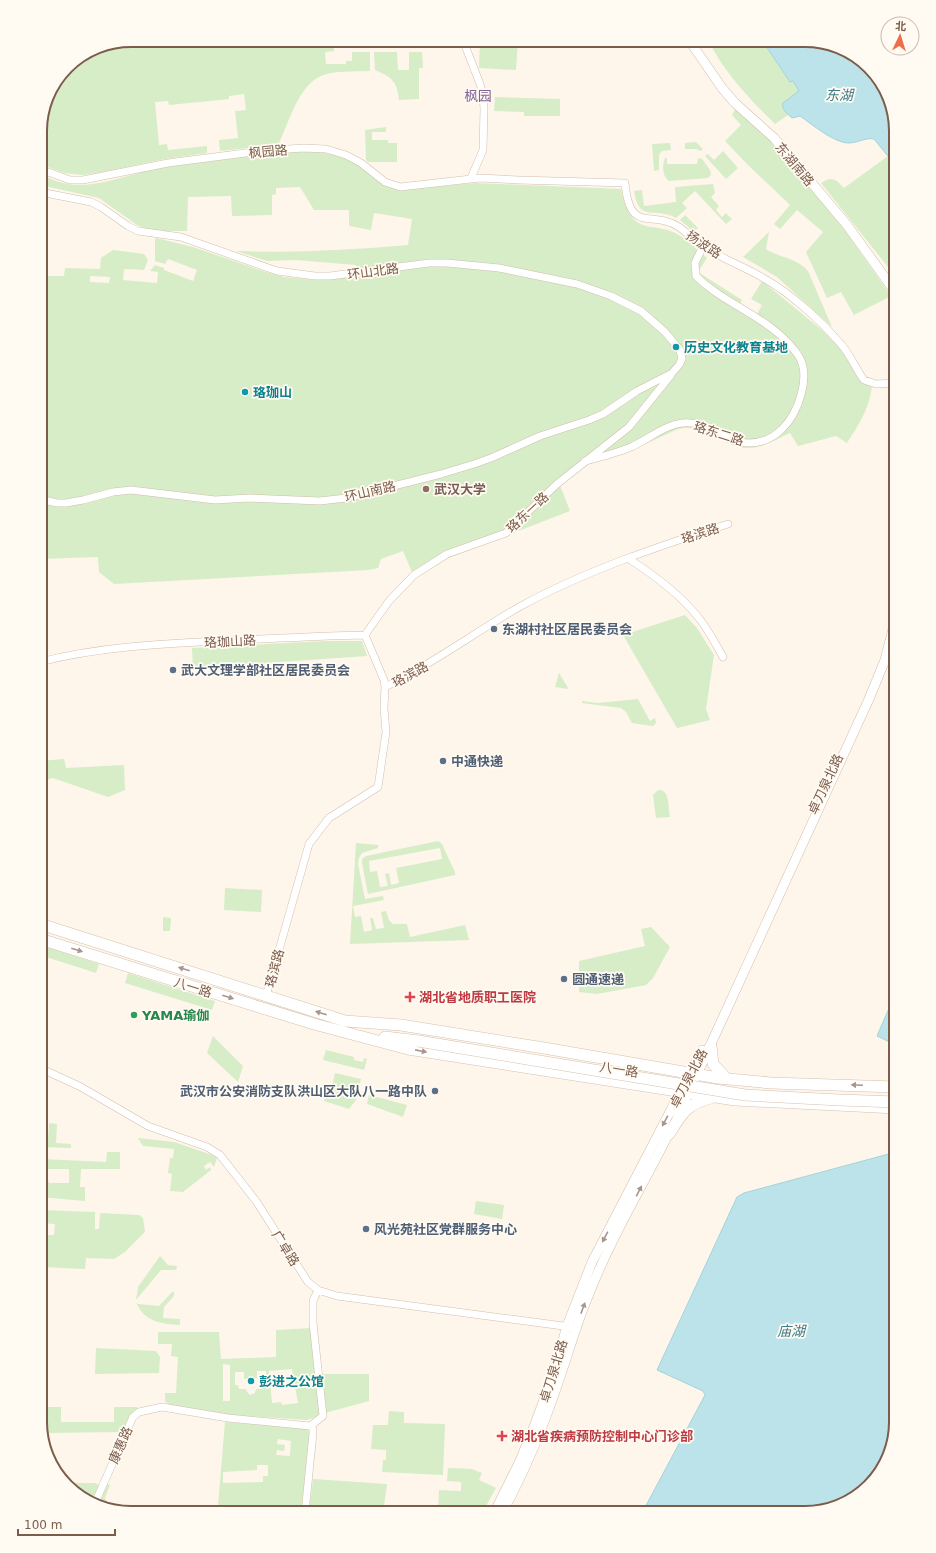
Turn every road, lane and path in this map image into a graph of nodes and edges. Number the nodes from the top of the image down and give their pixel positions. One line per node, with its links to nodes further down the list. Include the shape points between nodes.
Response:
1 (466, 47): 3 (street, via 483,96 484,144)
2 (695, 47): 10 (street, 东湖南路, via 722,88 774,138 847,225)
3 (476, 167): 5 (street); 6 (street)
4 (47, 172): 5 (street, 枫园路, via 70,180 83,180 168,162 303,148 326,149 346,155 361,162 386,182 400,187)
5 (471, 178): 6 (street, 枫园路)
6 (480, 178): 7 (street, 枫园路)
7 (489, 178): 9 (street, 扬波路, via 625,183 632,211 645,219 672,224)
8 (47, 193): 11 (street, 环山北路, via 91,202 138,231 181,236 268,269 287,273 330,276 447,263 499,268 590,288 624,302 654,321 681,352 682,359)
9 (703, 246): 12 (street, 扬波路, via 765,279 800,306 840,343 864,380 876,384); 13 (street, 珞东二路, via 695,263 696,276 773,329 801,360 804,380 800,398 791,416 776,434 758,442 734,441 699,424 684,423 667,428 632,446)
10 (889, 283)
11 (675, 370): 13 (street, 珞东一路, via 629,427); 14 (street, 环山南路, via 589,420 544,434 491,458 441,474 346,498 320,501 250,498 215,500 131,490 66,503)
12 (889, 383)
13 (585, 461): 17 (street, 珞东一路, via 506,533 447,554 414,575 386,605)
14 (47, 500)
15 (728, 524): 16 (street, 珞滨路)
16 (630, 559): 19 (street, via 666,585 694,612 707,629); 21 (street, 珞滨路, via 523,605 412,674)
17 (365, 635): 20 (street, 珞珈山路, via 303,636 116,648); 21 (street)
18 (889, 644): 28 (street, 卓刀泉北路, via 866,706); 32 (street, 卓刀泉北路)
19 (722, 657)
20 (47, 660)
21 (385, 687): 24 (street, 珞滨路, via 386,732 378,787 329,818 309,844)
22 (47, 926): 24 (main road, 八一路, one-way to 22)
23 (47, 941): 26 (main road, 八一路, one-way to 26)
24 (266, 996): 25 (main road, 八一路, one-way to 24)
25 (345, 1021): 27 (main road, 八一路); 29 (main road, 八一路, via 401,1025)
26 (347, 1033): 27 (main road, 八一路); 31 (main road, 八一路, one-way to 31, via 422,1052)
27 (418, 1038): 36 (main road, 八一路, via 712,1084); 38 (main road, 八一路, bridge, via 745,1095)
28 (710, 1046): 32 (street, 卓刀泉北路); 33 (main road, via 713,1064)
29 (571, 1053): 31 (main road); 32 (main road, 八一路)
30 (47, 1071): 41 (street, 广卓路, via 82,1087 148,1126 207,1147 220,1155 256,1201 304,1277)
31 (567, 1074): 35 (main road, 八一路)
32 (693, 1075): 33 (main road, 八一路); 35 (street, 卓刀泉北路)
33 (732, 1080): 34 (main road, 八一路, one-way to 33)
34 (889, 1087)
35 (685, 1092): 37 (main road, 八一路); 40 (street, 卓刀泉北路); 42 (street, 卓刀泉北路, one-way to 42, via 600,1246)
36 (889, 1096)
37 (716, 1097): 39 (main road, 八一路); 40 (main road, via 691,1106)
38 (889, 1102)
39 (889, 1108)
40 (669, 1134): 43 (street, 卓刀泉北路, one-way to 40, via 606,1254)
41 (318, 1290): 42 (street, 广卓路, via 337,1296); 44 (street, via 313,1301 313,1323 323,1416)
42 (567, 1326): 43 (street, 广卓路); 47 (street, 卓刀泉北路, via 536,1424)
43 (576, 1328): 48 (street, 卓刀泉北路, via 535,1443)
44 (310, 1426): 45 (street, 康惠路, via 228,1418 162,1407 139,1412 133,1417); 46 (street, via 313,1433)
45 (97, 1498)
46 (306, 1506)
47 (498, 1506)
48 (506, 1506)

